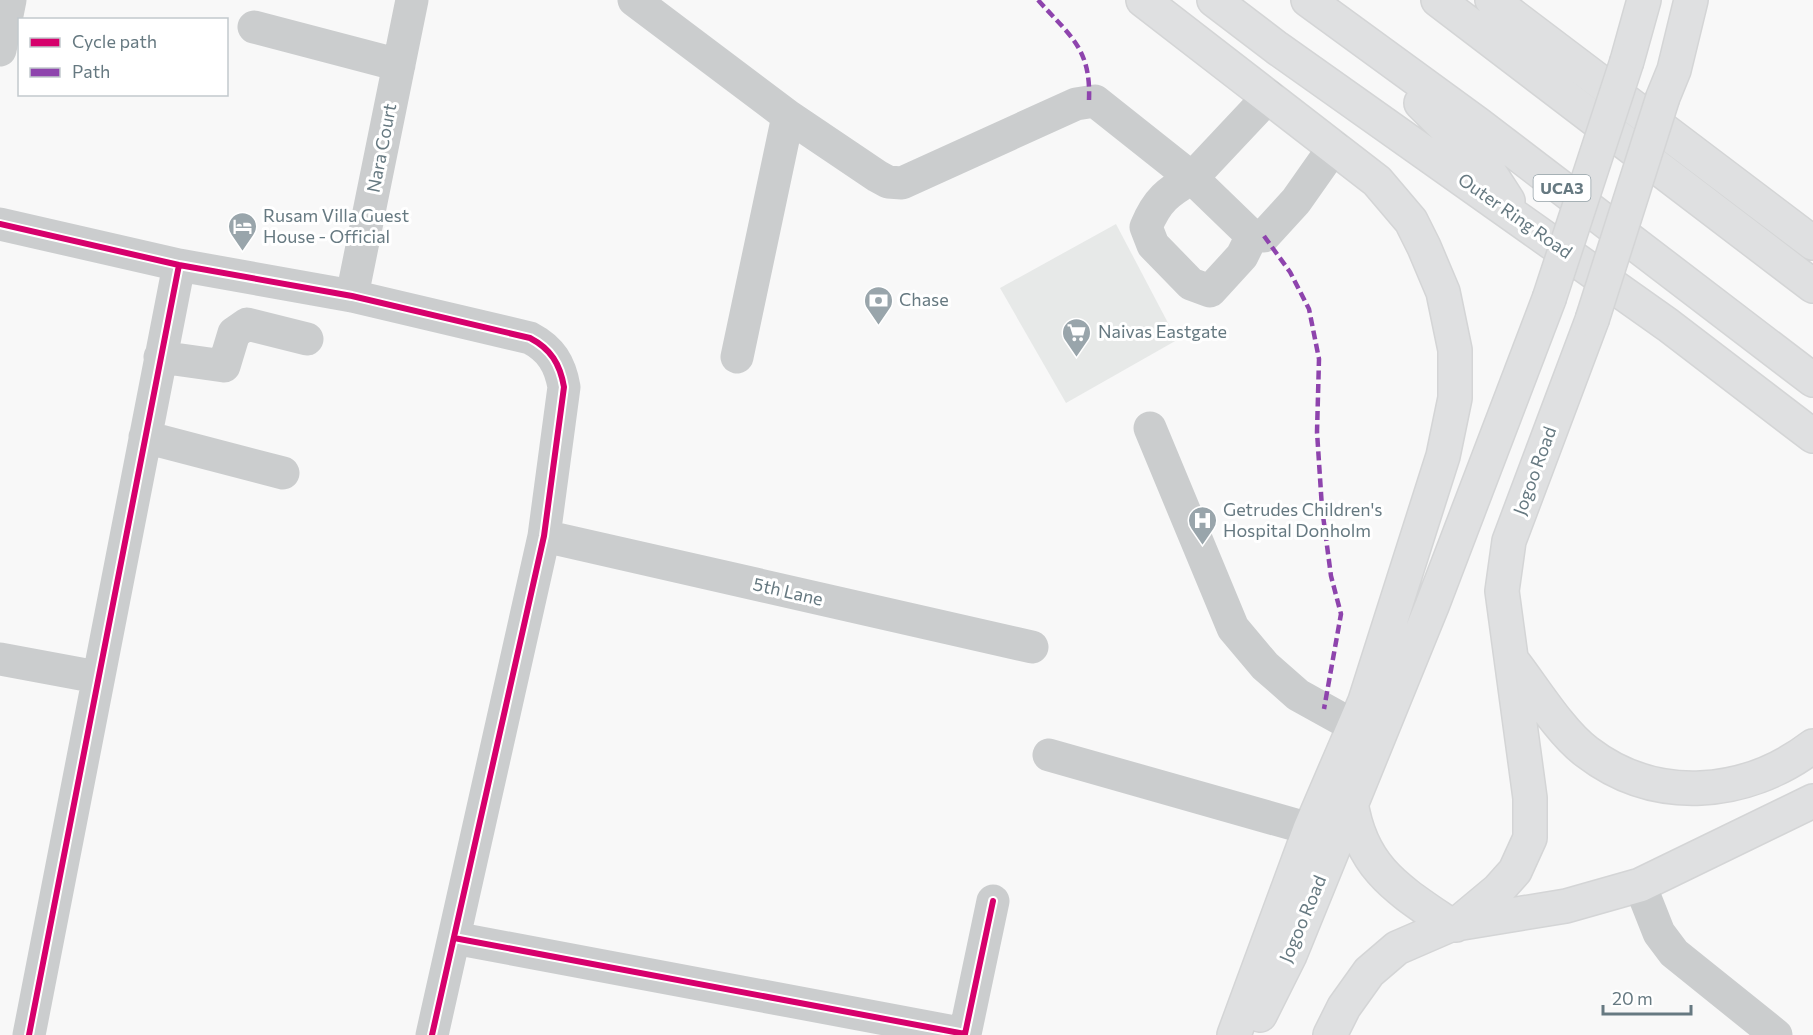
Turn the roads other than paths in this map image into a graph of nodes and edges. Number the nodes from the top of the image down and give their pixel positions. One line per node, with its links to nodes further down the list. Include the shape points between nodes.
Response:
1 (10, 0): 14 (street)
2 (412, 0): 15 (street, Nara Court)
3 (634, 0): 18 (street)
4 (1143, 0): 17 (main road)
5 (1214, 0): 22 (main road, Outer Ring Road / UCA3)
6 (1308, 0): 13 (main road, UCA3)
7 (1438, 0): 28 (main road)
8 (1492, 0): 21 (main road)
9 (1644, 0): 46 (main road, Jogoo Road, bridge, via 1549,299 1432,606)
10 (1691, 0): 16 (main road, Jogoo Road)
11 (1708, 0): 16 (main road)
12 (254, 27): 15 (street)
13 (1353, 34): 22 (main road, via 1488,170); 33 (main road, UCA3, via 1478,124)
14 (0, 50)
15 (399, 65): 29 (street, Nara Court)
16 (1669, 84): 41 (main road, Jogoo Road, bridge, via 1592,320 1509,541 1502,591)
17 (1269, 96): 19 (main road); 20 (street)
18 (788, 116): 20 (street, via 877,176 902,183 1076,104 1095,100); 32 (street)
19 (1334, 147): 25 (street, via 1296,201 1264,236); 43 (main road, via 1377,181 1411,221 1443,292 1456,367 1455,398 1443,456)
20 (1192, 178): 25 (street); 25 (street, via 1154,206 1146,227 1153,244 1191,284 1210,291 1242,256)
21 (1745, 190): 23 (main road); 26 (main road)
22 (1518, 218): 35 (main road, Outer Ring Road / UCA3)
23 (1813, 218)
24 (0, 224): 27 (street)
25 (1252, 236)
26 (1813, 243)
27 (179, 265): 29 (street); 31 (street)
28 (1813, 286)
29 (352, 296): 38 (street, via 530,338 544,345 561,369 564,387)
30 (307, 339): 31 (street, via 247,324 234,333 224,366)
31 (160, 357): 36 (street)
32 (737, 357)
33 (1813, 380)
34 (1150, 428): 43 (street, via 1233,628 1265,666 1298,695)
35 (1813, 436)
36 (145, 437): 37 (street); 42 (street)
37 (283, 473)
38 (544, 536): 39 (street, 5th Lane); 52 (street)
39 (1032, 647)
40 (0, 659): 42 (street)
41 (1514, 663): 44 (main road, via 1586,752 1618,771 1654,784 1696,788 1737,785 1773,772); 51 (main road, Jogoo Road, via 1530,798 1530,838 1515,871 1498,890)
42 (97, 677): 54 (street)
43 (1354, 726): 48 (main road)
44 (1813, 746)
45 (1049, 755): 48 (street)
46 (1352, 802): 51 (main road, via 1361,837 1384,876); 57 (main road, Jogoo Road, via 1290,955)
47 (1812, 803): 49 (main road)
48 (1311, 829): 56 (main road)
49 (1640, 885): 51 (main road, via 1566,906); 59 (street, via 1659,933 1674,953)
50 (993, 901): 53 (street)
51 (1453, 925): 58 (main road, Jogoo Road, via 1397,948 1369,972 1344,1006)
52 (454, 938): 53 (street); 55 (street)
53 (965, 1034)
54 (29, 1035)
55 (432, 1035)
56 (1234, 1035)
57 (1252, 1035)
58 (1330, 1035)
59 (1776, 1035)

